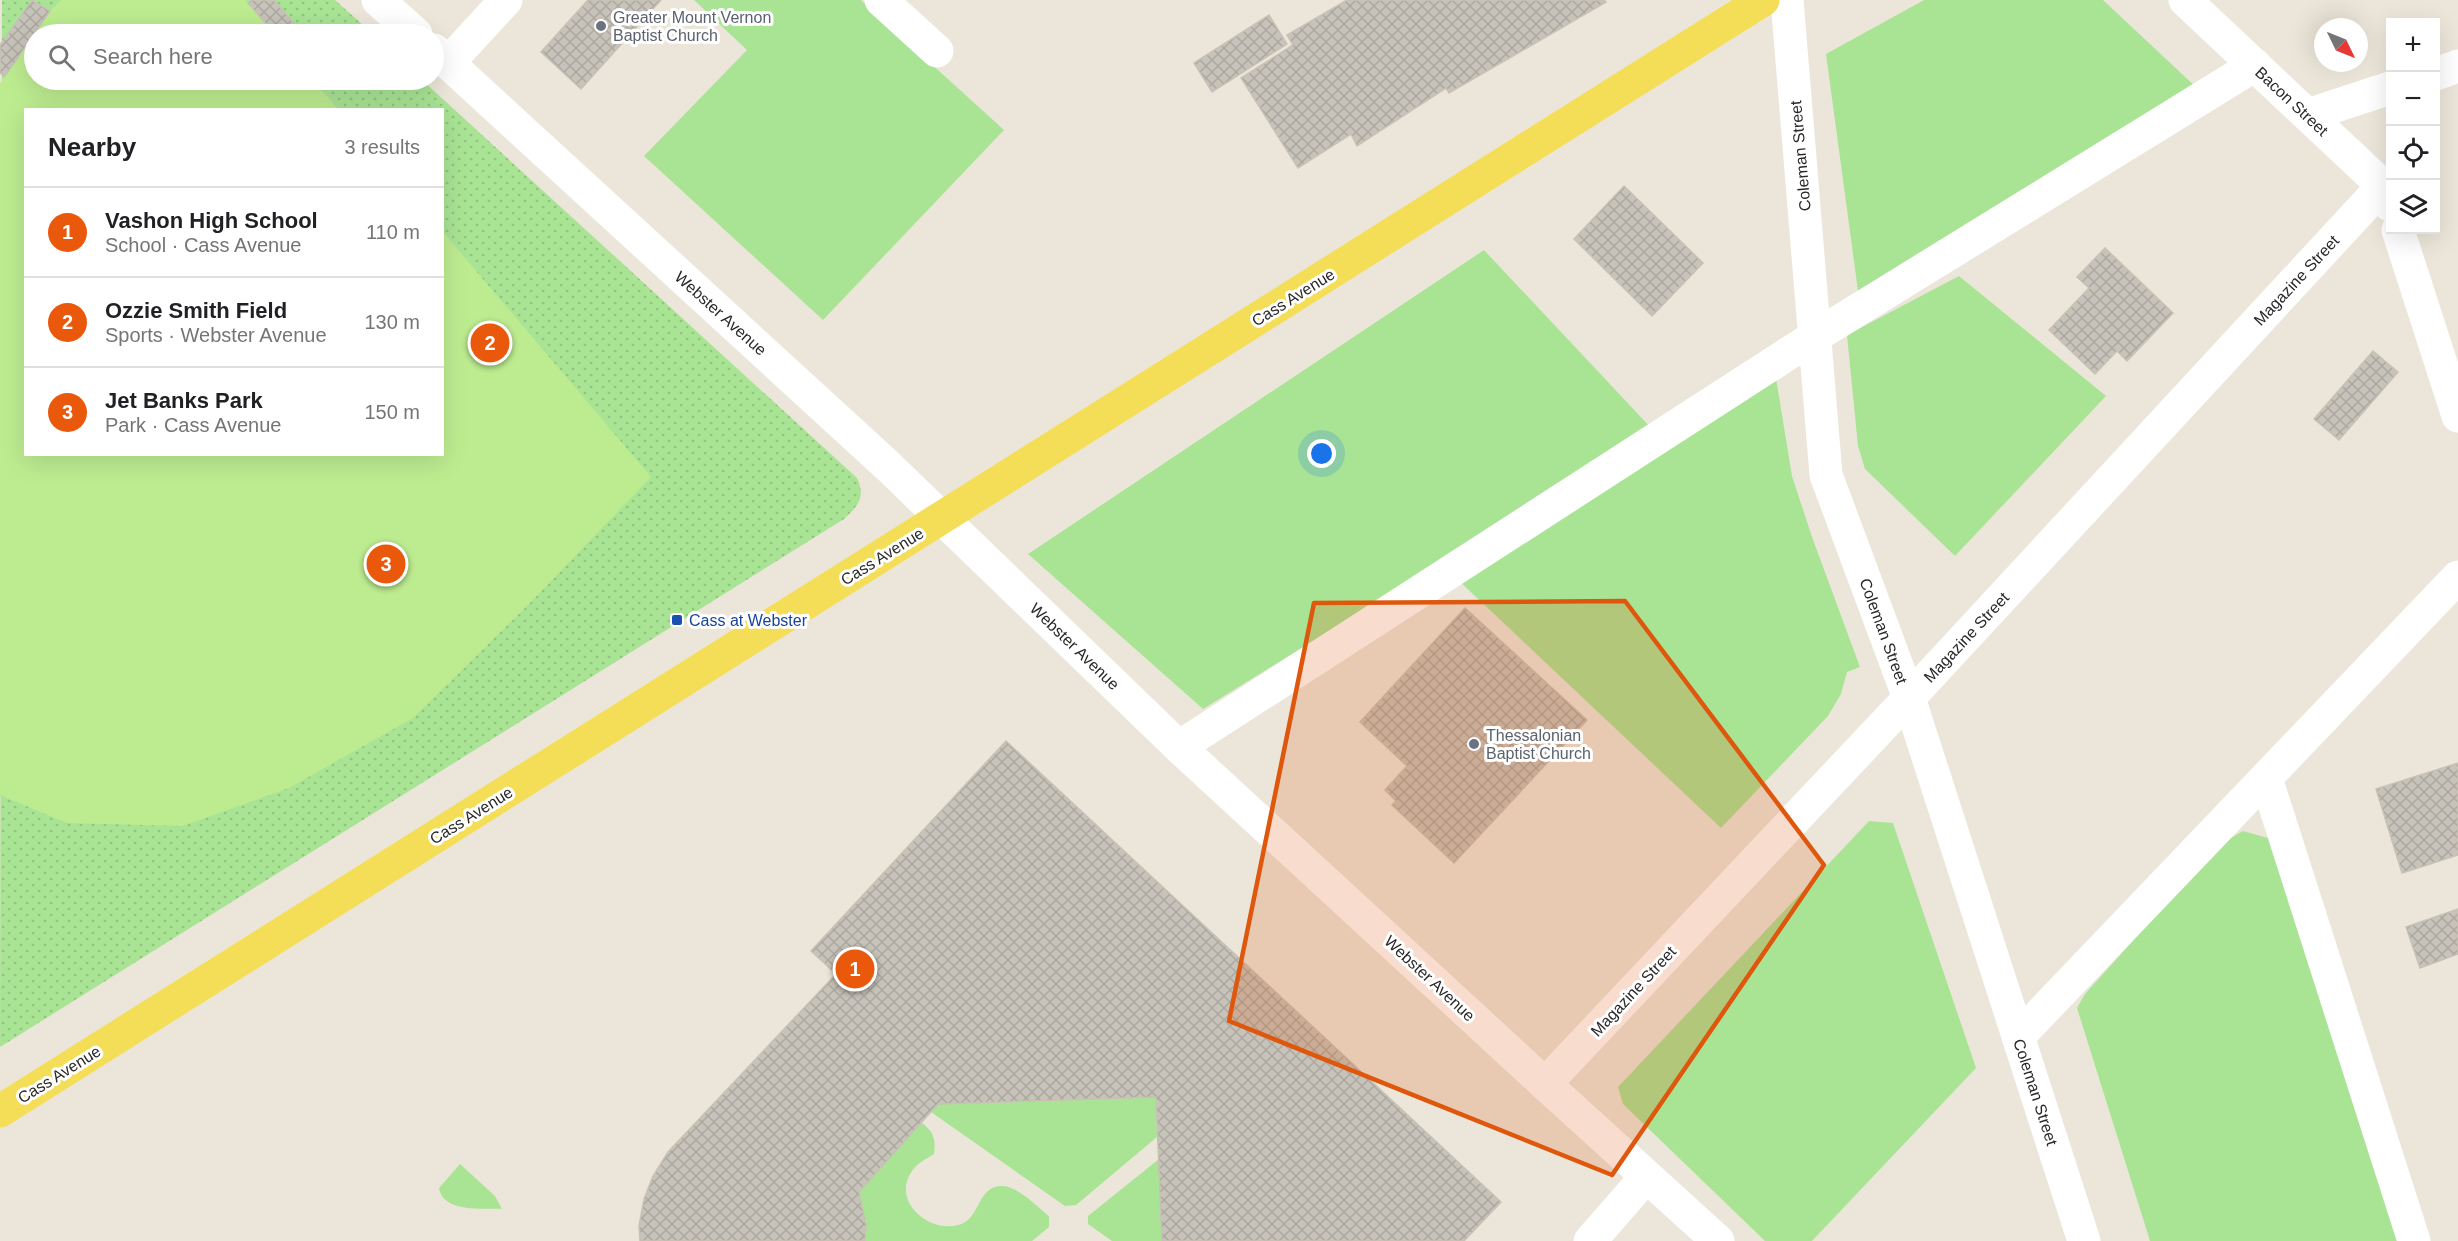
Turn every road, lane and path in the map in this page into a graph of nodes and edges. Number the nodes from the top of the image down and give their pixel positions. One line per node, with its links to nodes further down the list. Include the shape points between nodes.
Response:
1 (378, 0): 7 (street)
2 (506, 0): 9 (street)
3 (881, 0): 8 (street)
4 (1763, 0): 21 (main road, Cass Avenue)
5 (1787, 0): 19 (street, Coleman Street)
6 (2184, 0): 11 (street, Bacon Street)
7 (405, 24)
8 (937, 51)
9 (444, 53)
10 (444, 59): 21 (street, Webster Avenue)
11 (2255, 66): 15 (street, Bacon Street); 19 (street)
12 (2458, 66): 13 (street)
13 (2440, 73)
14 (2386, 90): 15 (street)
15 (2308, 115): 16 (street, Bacon Street)
16 (2386, 195)
17 (2386, 197): 23 (street, Magazine Street)
18 (2399, 234): 20 (street)
19 (1814, 338): 23 (street, Coleman Street, via 1826,475); 24 (street)
20 (2458, 416)
21 (943, 518): 24 (street, Webster Avenue); 28 (main road, Cass Avenue)
22 (2458, 576): 25 (street)
23 (1909, 698): 26 (street, Coleman Street); 27 (street, Magazine Street)
24 (1179, 747): 27 (street, Webster Avenue)
25 (2266, 777): 26 (street); 33 (street)
26 (2018, 1037): 32 (street, Coleman Street)
27 (1545, 1084): 29 (street, Webster Avenue)
28 (0, 1112)
29 (1646, 1178): 30 (street); 31 (street, Webster Avenue)
30 (1590, 1241)
31 (1718, 1241)
32 (2084, 1241)
33 (2414, 1241)

